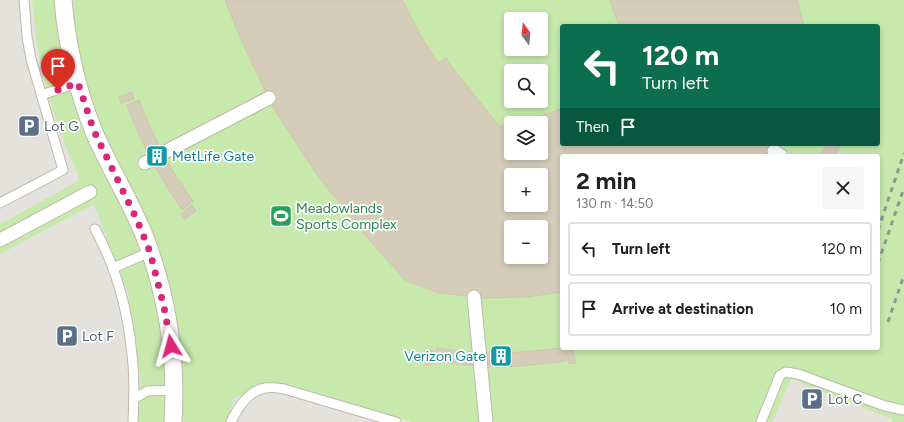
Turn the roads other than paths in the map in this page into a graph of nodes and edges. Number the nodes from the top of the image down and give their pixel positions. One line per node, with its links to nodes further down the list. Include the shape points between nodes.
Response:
1 (24, 0): 4 (lane, via 27,37)
2 (63, 0): 3 (street, via 68,40)
3 (78, 83): 4 (lane); 11 (street, via 94,131)
4 (41, 95): 8 (lane, via 63,170)
5 (269, 98): 6 (street)
6 (163, 153)
7 (90, 192): 10 (street)
8 (0, 203)
9 (95, 229): 12 (lane)
10 (0, 240)
11 (150, 252): 12 (lane); 14 (street, via 168,326)
12 (113, 268): 15 (lane, via 129,335)
13 (474, 297): 21 (street)
14 (174, 390): 15 (lane, via 147,392); 18 (street)
15 (134, 399): 17 (lane)
16 (904, 410): 22 (lane, via 884,406 798,374 786,372 780,375)
17 (133, 422)
18 (173, 422)
19 (231, 422): 20 (lane, via 241,404 254,391 267,387 284,389)
20 (396, 422)
21 (486, 422)
22 (761, 422)

